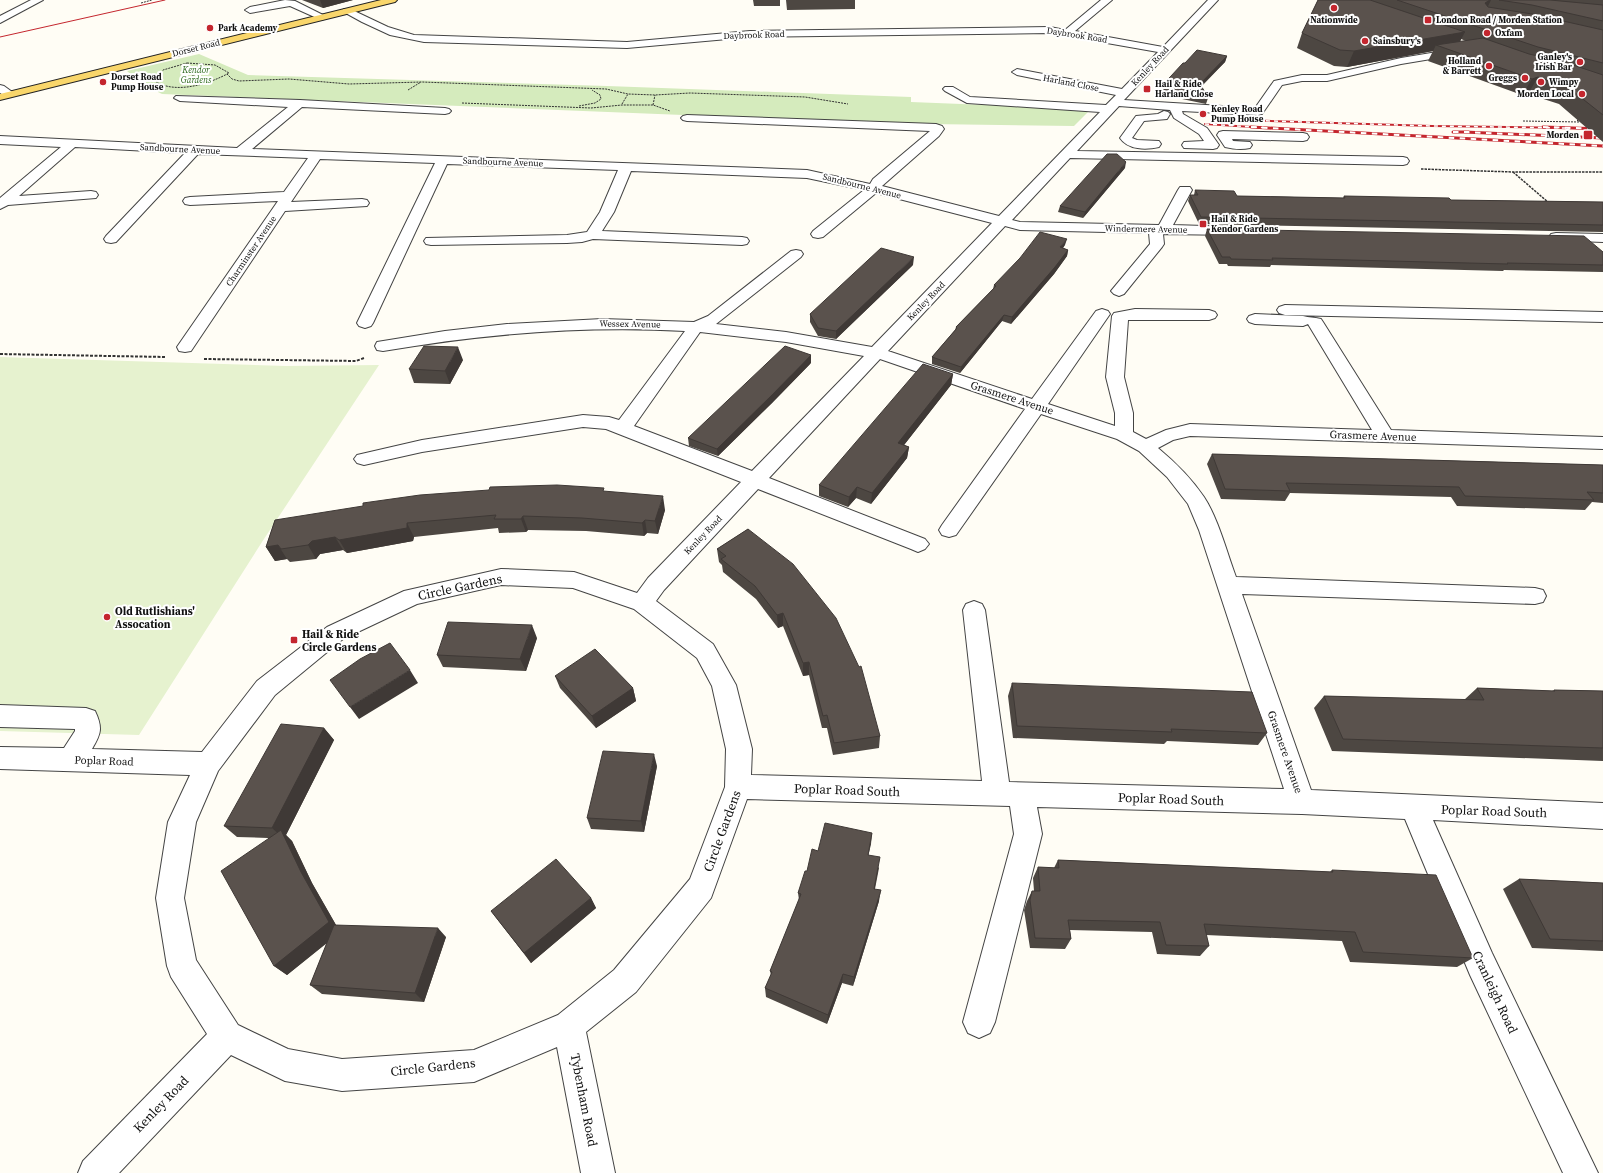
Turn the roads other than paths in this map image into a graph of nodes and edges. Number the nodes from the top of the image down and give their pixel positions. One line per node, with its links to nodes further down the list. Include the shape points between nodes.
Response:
1 (38, 0): 8 (street)
2 (392, 0): 6 (main road, Dorset Road)
3 (1107, 0): 9 (street)
4 (1213, 0): 10 (street, Kenley Road)
5 (250, 10): 7 (street, via 285,2)
6 (347, 11): 7 (main road, Dorset Road); 9 (street, Daybrook Road, via 398,35 413,39 608,46 750,34 1041,30)
7 (322, 17): 14 (main road, Dorset Road)
8 (0, 20)
9 (1068, 32): 10 (street, Daybrook Road)
10 (1165, 50): 15 (street, Kenley Road)
11 (1469, 50): 19 (street, via 1401,61 1327,78 1302,78 1278,83 1258,112)
12 (1017, 72): 15 (street, Harland Close)
13 (949, 89): 18 (street, via 967,100 976,101)
14 (3, 93)
15 (1124, 94): 18 (street, Kenley Road)
16 (180, 98): 17 (street)
17 (300, 103): 20 (street); 31 (street)
18 (1112, 106): 19 (street); 33 (street, Kenley Road)
19 (1171, 107): 22 (street, via 1163,117 1140,118); 25 (street, via 1178,116)
20 (445, 111)
21 (687, 118): 37 (street, via 938,129)
22 (1132, 129): 23 (street); 25 (street, via 1126,138 1136,144 1213,145)
23 (1148, 130)
24 (1180, 131): 25 (street)
25 (1203, 131)
26 (1304, 137): 29 (street, via 1223,135 1230,144)
27 (0, 140): 28 (street, Sandbourne Avenue)
28 (72, 144): 30 (street, Sandbourne Avenue); 42 (street)
29 (1311, 147)
30 (195, 150): 31 (street, Sandbourne Avenue); 50 (street)
31 (240, 152): 32 (street, Sandbourne Avenue)
32 (317, 154): 34 (street, Sandbourne Avenue); 41 (street, Charminster Avenue)
33 (1065, 154): 35 (street); 44 (street, Kenley Road)
34 (444, 160): 36 (street, Sandbourne Avenue); 62 (street)
35 (1403, 161)
36 (626, 167): 37 (street, Sandbourne Avenue, via 814,175); 48 (street, via 607,212)
37 (874, 188): 44 (street, Sandbourne Avenue); 47 (street)
38 (1185, 190): 45 (street)
39 (91, 195): 42 (street)
40 (190, 201): 41 (street)
41 (284, 202): 43 (street); 66 (street, Charminster Avenue)
42 (3, 203)
43 (362, 203)
44 (1001, 222): 45 (street, Windermere Avenue, via 1028,226); 67 (street, Kenley Road)
45 (1161, 230): 46 (street, Windermere Avenue); 55 (street, via 1157,244)
46 (1252, 231)
47 (818, 234)
48 (592, 235): 51 (street, via 567,239); 52 (street)
49 (1545, 236): 53 (street, via 1583,237)
50 (111, 239)
51 (430, 240)
52 (742, 241)
53 (1600, 244)
54 (796, 254): 64 (street, via 714,320)
55 (1119, 291)
56 (1285, 310): 59 (street)
57 (1102, 314): 68 (street)
58 (1208, 315): 70 (street, via 1120,316 1115,377 1124,413)
59 (1603, 317)
60 (1255, 319): 61 (street)
61 (1315, 322): 63 (street); 71 (street)
62 (365, 323)
63 (1370, 324)
64 (696, 327): 65 (street, Wessex Avenue, via 632,324 524,327 454,334); 67 (street, Wessex Avenue); 69 (street)
65 (383, 346)
66 (185, 347)
67 (876, 354): 68 (street, Grasmere Avenue); 75 (street, Kenley Road)
68 (1037, 407): 70 (street, Grasmere Avenue); 76 (street)
69 (623, 428): 74 (street, via 609,423 583,421 422,446); 75 (street)
70 (1124, 435): 73 (street, Grasmere Avenue)
71 (1386, 437): 72 (street, Grasmere Avenue); 73 (street, Grasmere Avenue, via 1190,430 1166,435)
72 (1603, 443)
73 (1146, 447): 78 (street, Grasmere Avenue, via 1174,472 1197,502)
74 (364, 459)
75 (755, 479): 77 (street); 80 (street, Kenley Road, via 656,584)
76 (949, 530)
77 (918, 544)
78 (1228, 584): 79 (street); 88 (street, Grasmere Avenue)
79 (1535, 596)
80 (642, 603): 85 (street, Circle Gardens, via 574,580 500,577 412,596 335,633 266,688); 86 (street, Circle Gardens, via 705,651 724,685 739,749)
81 (974, 610): 87 (street)
82 (0, 716): 84 (street, via 86,719 88,733)
83 (0, 758): 84 (street, Poplar Road)
84 (71, 760): 85 (street, Poplar Road)
85 (208, 764): 93 (street, Circle Gardens, via 182,822 170,898 182,966)
86 (738, 787): 87 (street, Poplar Road South); 92 (street, Circle Gardens, via 701,888 625,981)
87 (1009, 794): 88 (street, Poplar Road South); 91 (street, via 1028,834)
88 (1302, 802): 89 (street, Poplar Road South)
89 (1414, 808): 90 (street, Poplar Road South); 96 (street, Cranleigh Road, via 1481,964)
90 (1603, 816)
91 (979, 1022)
92 (570, 1026): 93 (street, Circle Gardens, via 474,1066 342,1075 285,1065); 95 (street, Tybenham Road)
93 (227, 1036): 94 (street, Kenley Road)
94 (95, 1173)
95 (598, 1173)
96 (1581, 1173)

